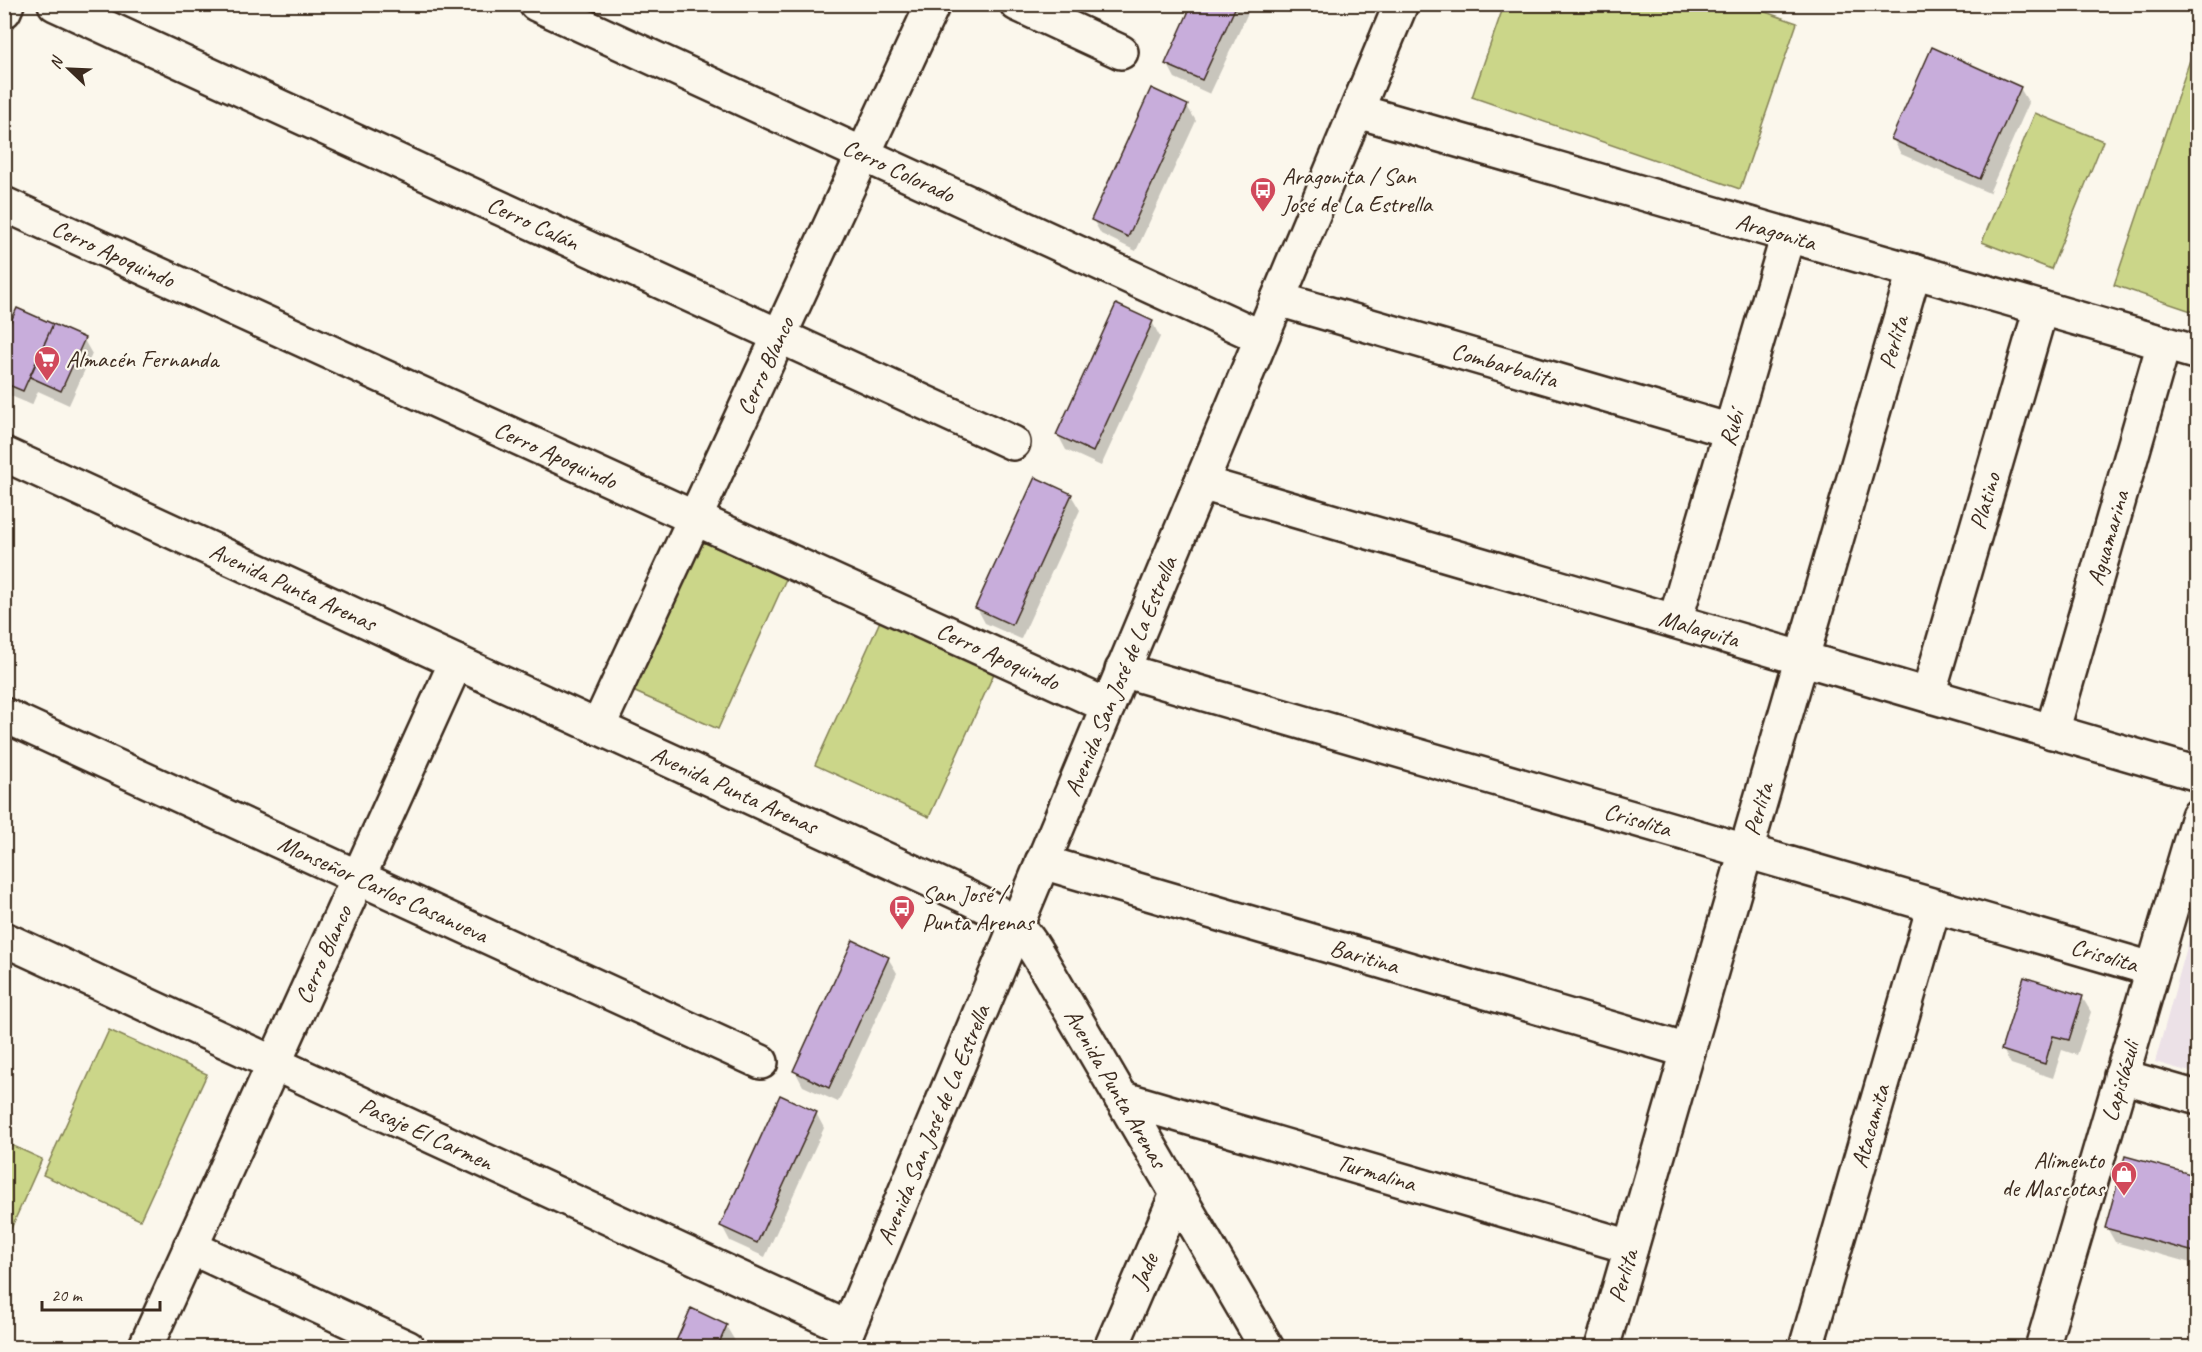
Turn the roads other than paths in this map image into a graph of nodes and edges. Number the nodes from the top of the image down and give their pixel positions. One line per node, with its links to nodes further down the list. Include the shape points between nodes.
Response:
1 (8, 4): 7 (street)
2 (55, 4): 16 (street, Cerro Calán)
3 (536, 4): 10 (street, Cerro Colorado)
4 (933, 4): 10 (street, Cerro Blanco)
5 (1017, 4): 8 (street)
6 (1401, 4): 9 (street, Avenida San José de La Estrella)
7 (4, 11)
8 (1121, 52)
9 (1357, 111): 12 (street, Aragonita); 14 (street, Avenida San José de La Estrella)
10 (864, 155): 16 (street, Cerro Blanco); 17 (street, Cerro Colorado)
11 (4, 204): 24 (street, Cerro Apoquindo)
12 (1788, 235): 13 (street, Aragonita); 20 (street, Rubí)
13 (1914, 271): 15 (street, Aragonita); 26 (street, Perlita)
14 (1278, 299): 17 (street, Avenida San José de La Estrella); 20 (street, Combarbalita)
15 (2041, 308): 18 (street, Aragonita); 29 (street, Platino)
16 (780, 336): 21 (street, Cerro Calán); 24 (street, Cerro Blanco)
17 (1261, 337): 23 (street, Avenida San José de La Estrella)
18 (2164, 343): 19 (street, Aragonita); 33 (street, Aguamarina)
19 (2198, 353)
20 (1731, 431): 25 (street, Rubí)
21 (1013, 443)
22 (4, 454): 27 (street, Avenida Punta Arenas)
23 (1201, 483): 25 (street, Malaquita); 28 (street, Avenida San José de La Estrella)
24 (695, 519): 30 (street, Cerro Apoquindo); 32 (street, Cerro Blanco)
25 (1675, 621): 26 (street, Malaquita)
26 (1802, 658): 29 (street, Malaquita); 36 (street, Perlita)
27 (456, 662): 32 (street, Avenida Punta Arenas); 38 (street, Cerro Blanco)
28 (1122, 670): 30 (street, Avenida San José de La Estrella); 36 (street, Crisolita)
29 (1928, 695): 33 (street, Malaquita)
30 (1108, 706): 37 (street, Avenida San José de La Estrella)
31 (4, 715): 38 (street, Monseñor Carlos Casanueva)
32 (598, 727): 40 (street, Avenida Punta Arenas, via 963,895)
33 (2052, 732): 34 (street, Malaquita)
34 (2198, 774)
35 (2198, 816): 42 (street, Lapislázuli)
36 (1746, 851): 39 (street, Crisolita); 43 (street, Perlita)
37 (1042, 862): 40 (street, Avenida San José de La Estrella); 43 (street, Baritina)
38 (359, 877): 44 (street, Monseñor Carlos Casanueva); 45 (street, Cerro Blanco)
39 (1934, 906): 42 (street, Crisolita); 58 (street, Atacamita)
40 (1016, 926): 47 (street, Avenida Punta Arenas, via 1029,941); 52 (street, Avenida San José de La Estrella)
41 (4, 939): 45 (street, Pasaje El Carmen)
42 (2152, 969): 46 (street, Lapislázuli)
43 (1688, 1051): 51 (street, Perlita)
44 (761, 1062)
45 (274, 1063): 50 (street, Cerro Blanco); 52 (street, Pasaje El Carmen)
46 (2121, 1076): 48 (street); 59 (street, Lapislázuli)
47 (1120, 1098): 49 (street, Avenida Punta Arenas); 51 (street, Turmalina)
48 (2198, 1098)
49 (1176, 1194): 55 (street, Jade); 56 (street, Avenida Punta Arenas)
50 (190, 1247): 53 (street, Cerro Blanco); 54 (street)
51 (1631, 1247): 57 (street, Perlita)
52 (844, 1338)
53 (144, 1347)
54 (408, 1347)
55 (1112, 1347)
56 (1267, 1347)
57 (1602, 1347)
58 (1806, 1347)
59 (2042, 1347)

